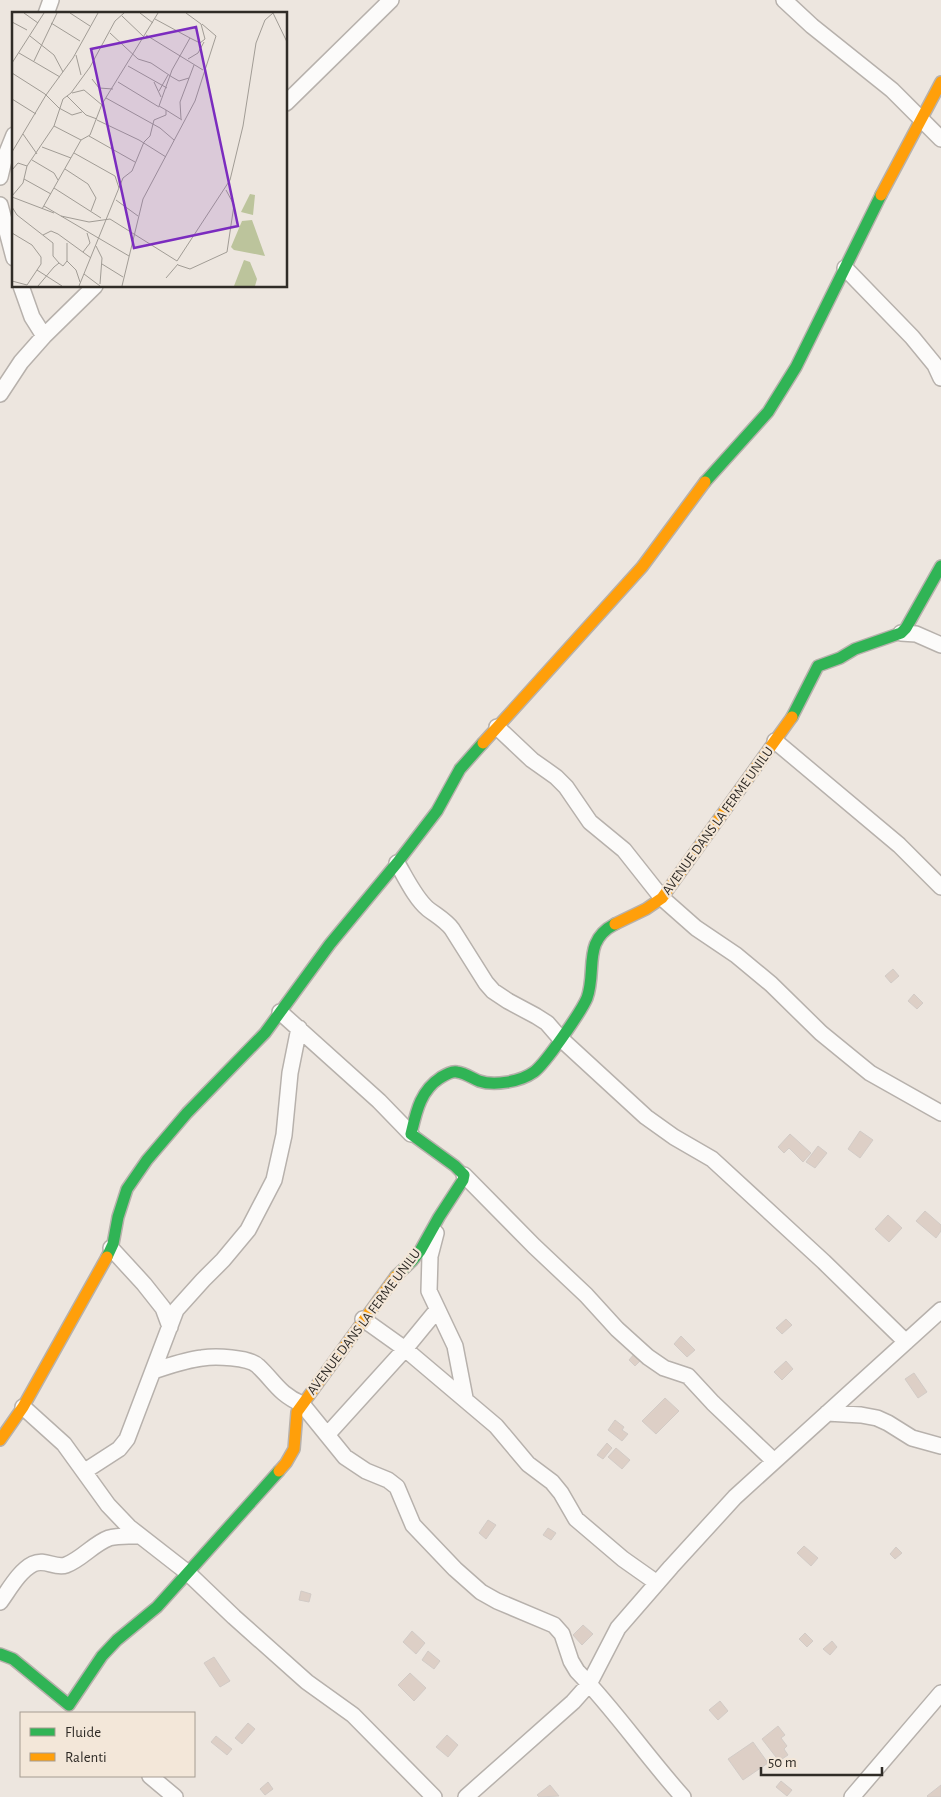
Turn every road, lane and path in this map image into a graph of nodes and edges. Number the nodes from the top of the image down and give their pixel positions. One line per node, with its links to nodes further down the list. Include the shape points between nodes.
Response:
1 (51, 0): 4 (street)
2 (391, 0): 6 (street)
3 (784, 0): 7 (street, via 892,90)
4 (47, 12)
5 (941, 82): 7 (street)
6 (288, 101)
7 (920, 119): 8 (street); 13 (street)
8 (941, 139)
9 (12, 140): 10 (street)
10 (0, 177)
11 (0, 206): 12 (street)
12 (12, 251)
13 (845, 268): 17 (street, via 912,337 935,365); 22 (street, via 796,367 768,412 702,485 642,567)
14 (22, 288): 16 (street, via 32,317)
15 (93, 288): 16 (street)
16 (44, 336): 18 (street, via 21,362)
17 (941, 378)
18 (0, 394)
19 (941, 566): 20 (street, via 906,628)
20 (900, 633): 21 (street, via 916,634); 23 (street, AVENUE DANS LA FERME UNILU, via 818,666 796,711)
21 (941, 645)
22 (497, 727): 24 (street, via 460,769 437,811); 26 (street, via 566,787 590,822 624,850)
23 (775, 741): 25 (street, via 899,845); 26 (street, AVENUE DANS LA FERME UNILU)
24 (396, 863): 27 (street); 29 (street, via 428,910 447,922 493,991 547,1023)
25 (941, 887)
26 (662, 898): 29 (street, AVENUE DANS LA FERME UNILU, via 648,910 609,927 599,937 594,945 588,996); 30 (street, via 757,973 821,1033 870,1073)
27 (280, 1012): 28 (street); 34 (street, via 265,1033 187,1113 147,1160 127,1189)
28 (299, 1028): 31 (street); 38 (street, via 290,1073 284,1135 274,1180 248,1230 176,1310)
29 (560, 1038): 31 (street, AVENUE DANS LA FERME UNILU, via 535,1071 520,1077 496,1084 456,1072 434,1081 422,1094); 39 (street, via 646,1117 712,1159)
30 (941, 1113)
31 (411, 1134): 32 (street)
32 (464, 1175): 33 (street, AVENUE DANS LA FERME UNILU); 49 (street, via 617,1329 664,1368 688,1376)
33 (439, 1217): 35 (street, via 428,1282); 37 (street, AVENUE DANS LA FERME UNILU, via 420,1251 397,1274)
34 (111, 1248): 38 (street, via 163,1308); 44 (street)
35 (437, 1310): 40 (street); 42 (street, via 455,1346)
36 (941, 1310): 39 (street)
37 (363, 1320): 40 (street); 43 (street, AVENUE DANS LA FERME UNILU)
38 (170, 1327): 41 (street)
39 (906, 1342): 45 (street)
40 (405, 1349): 42 (street); 46 (street)
41 (153, 1371): 43 (street, via 203,1357 250,1360 282,1392); 50 (street, via 126,1439 119,1449)
42 (465, 1398): 53 (street, via 496,1426 528,1464 552,1482 576,1519)
43 (302, 1404): 46 (street); 52 (street, AVENUE DANS LA FERME UNILU, via 297,1412 294,1449 286,1463)
44 (23, 1406): 47 (street); 50 (street, via 64,1444)
45 (827, 1414): 48 (street, via 877,1418 912,1438); 49 (street)
46 (327, 1435): 56 (street, via 345,1457 397,1487 414,1525 481,1592 554,1625 562,1634 577,1671)
47 (0, 1440)
48 (941, 1446)
49 (774, 1461): 53 (street, via 735,1497)
50 (85, 1471): 51 (street, via 108,1505)
51 (139, 1536): 52 (street); 54 (street, via 107,1539 65,1566 47,1562 33,1564 20,1574)
52 (188, 1574): 58 (street, AVENUE DANS LA FERME UNILU, via 102,1656); 61 (street, via 307,1682 353,1715)
53 (657, 1583): 56 (street, via 618,1628)
54 (0, 1602)
55 (1, 1653): 58 (street, AVENUE DANS LA FERME UNILU)
56 (589, 1684): 62 (street, via 574,1702); 63 (street)
57 (941, 1693): 64 (street)
58 (74, 1709)
59 (151, 1777): 60 (street)
60 (174, 1797)
61 (434, 1797)
62 (466, 1797)
63 (683, 1797)
64 (852, 1797)

